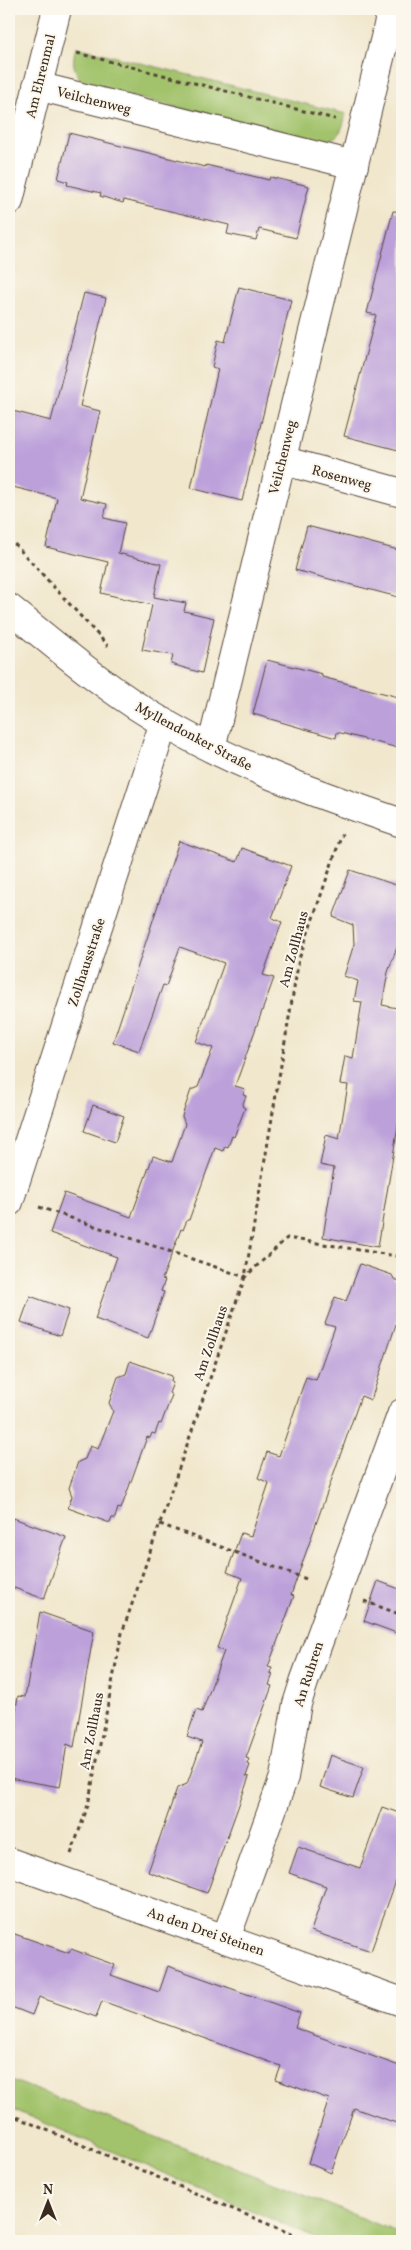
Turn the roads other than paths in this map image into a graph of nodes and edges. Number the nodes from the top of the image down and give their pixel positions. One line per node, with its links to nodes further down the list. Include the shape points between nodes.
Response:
1 (57, 9): 3 (street, Am Ehrenmal)
2 (392, 9): 4 (street, Veilchenweg)
3 (37, 86): 4 (street, Veilchenweg); 5 (street, Am Ehrenmal)
4 (354, 165): 6 (street, Veilchenweg)
5 (9, 201)
6 (281, 460): 7 (street, Rosenweg); 10 (street, Veilchenweg)
7 (402, 493)
8 (9, 608): 9 (street, Myllendonker Straße, via 108,686)
9 (164, 722): 10 (street, Myllendonker Straße); 12 (street, Zollhausstraße)
10 (211, 748): 11 (street, Myllendonker Straße, via 277,778)
11 (402, 823)
12 (10, 1200)
13 (402, 1413): 15 (street, An Ruhren, via 299,1696 284,1777)
14 (9, 1862): 15 (street, An den Drei Steinen)
15 (226, 1938): 16 (street, An den Drei Steinen)
16 (402, 2002)

